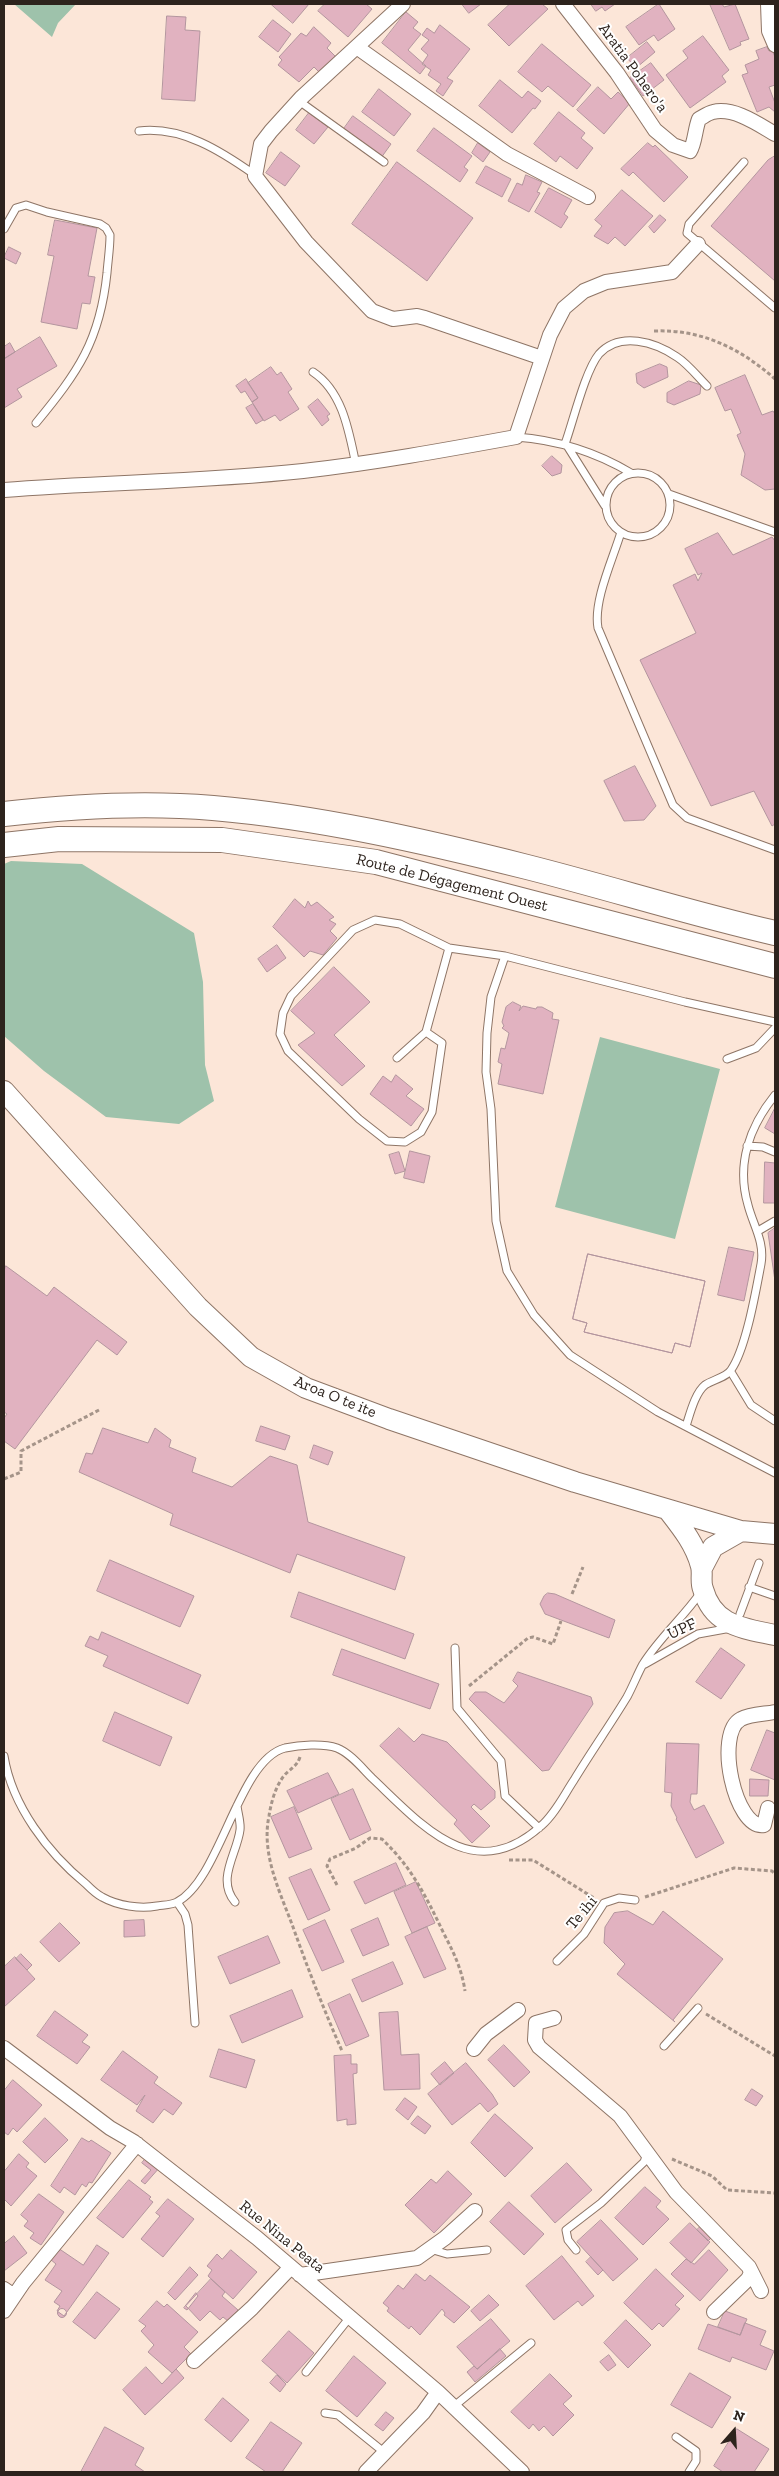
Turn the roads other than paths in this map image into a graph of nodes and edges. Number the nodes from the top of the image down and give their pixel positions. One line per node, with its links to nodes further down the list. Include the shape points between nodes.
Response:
1 (403, 4): 7 (street)
2 (563, 4): 10 (street, Aratia Pohero'a, via 617,73 655,130 681,150 690,151 699,119 713,112 752,120)
3 (770, 4): 4 (street); 5 (street)
4 (775, 6)
5 (772, 28): 6 (street)
6 (775, 45)
7 (358, 48): 8 (street); 14 (street, via 507,154)
8 (299, 101): 11 (lane); 13 (street, via 261,144)
9 (139, 130): 13 (lane, via 173,131 213,149)
10 (775, 134)
11 (384, 162)
12 (744, 162): 16 (lane, via 690,224 686,233)
13 (255, 176): 18 (street, via 306,242 372,311 393,319 426,318)
14 (588, 197)
15 (4, 229): 21 (lane, via 16,208 26,205 100,224 110,235 105,296 92,342 66,386)
16 (698, 244): 17 (lane); 18 (street, via 672,272 606,282 584,291 564,308)
17 (775, 308)
18 (542, 358): 22 (street)
19 (313, 372): 24 (lane, via 331,388 338,402 347,424)
20 (708, 386): 23 (lane, via 677,357 650,344 628,340 613,344 599,354 590,370)
21 (36, 423)
22 (516, 437): 23 (lane); 24 (street)
23 (566, 444): 25 (lane, via 594,453); 28 (lane)
24 (356, 464): 26 (street, via 202,479)
25 (631, 473): 27 (lane, via 654,476); 28 (lane, via 612,485)
26 (4, 490)
27 (669, 494): 29 (lane, via 667,520 659,530 647,536 634,537); 30 (lane)
28 (605, 506): 29 (lane, via 613,526)
29 (621, 532): 33 (lane, via 596,618 673,805 687,818)
30 (775, 532)
31 (4, 814): 34 (highway, Route de Dégagement Ouest, via 126,804 213,808 300,819 395,836 527,867)
32 (4, 845): 37 (highway, Route de Dégagement Ouest, via 59,839 222,840 376,862)
33 (775, 850)
34 (775, 933)
35 (448, 948): 36 (lane); 40 (lane); 40 (lane, via 400,924 375,920 353,930 291,996 283,1013 280,1034 288,1051 358,1119 387,1141 405,1142 421,1132 432,1112 438,1083 442,1043)
36 (505, 956): 38 (lane); 51 (lane, via 491,997 486,1072 496,1222 507,1271 534,1315 570,1355 658,1412)
37 (775, 966)
38 (775, 1022)
39 (775, 1028): 42 (lane, via 756,1048)
40 (426, 1032): 41 (lane)
41 (397, 1058)
42 (727, 1059)
43 (4, 1091): 53 (main road, Aroa O te ite, via 198,1307 251,1357 306,1388 389,1419)
44 (775, 1095): 45 (lane, via 759,1116)
45 (747, 1146): 46 (lane, via 764,1147); 48 (lane, via 748,1204)
46 (775, 1152)
47 (775, 1221): 48 (lane)
48 (758, 1231): 49 (lane, via 761,1263 740,1349)
49 (731, 1372): 50 (lane, via 751,1405); 51 (lane, via 704,1386)
50 (775, 1421)
51 (686, 1426): 52 (lane)
52 (775, 1473)
53 (668, 1510): 54 (main road, Aroa O te ite); 57 (main road, via 693,1544)
54 (741, 1531): 55 (main road, Aroa O te ite); 57 (main road, via 713,1547)
55 (775, 1534)
56 (758, 1562): 58 (lane)
57 (702, 1568): 59 (main road)
58 (749, 1587): 60 (lane); 61 (lane)
59 (702, 1589): 61 (main road, via 715,1615); 64 (lane)
60 (775, 1596)
61 (738, 1620): 62 (main road); 64 (lane, UPF, via 698,1634)
62 (775, 1635)
63 (455, 1648): 69 (lane, via 456,1708 501,1761 505,1796)
64 (642, 1665): 69 (lane, via 628,1695)
65 (775, 1712): 68 (street, via 742,1718 731,1728 728,1749 732,1780 743,1812 751,1823 758,1826 764,1825)
66 (4, 1756): 71 (lane, via 17,1796 52,1853 101,1897 126,1906 151,1907)
67 (236, 1806): 69 (lane, via 269,1756 298,1746 336,1748 353,1759 436,1836 459,1847 493,1852 518,1843); 71 (lane, via 202,1876); 72 (lane, via 240,1828 227,1878 227,1888)
68 (768, 1808)
69 (539, 1828)
70 (635, 1900): 73 (lane, Te ihi, via 619,1898 604,1903 584,1934)
71 (177, 1902): 77 (lane, via 188,1925)
72 (235, 1902)
73 (557, 1961)
74 (698, 2008): 78 (lane)
75 (518, 2010): 80 (street, via 486,2034)
76 (554, 2018): 82 (street, via 536,2023 535,2040 539,2047 620,2116)
77 (195, 2023)
78 (664, 2046)
79 (4, 2048): 81 (street, Rue Nina Peata, via 110,2128)
80 (474, 2049)
81 (137, 2144): 88 (street, Rue Nina Peata); 90 (street)
82 (647, 2154): 86 (lane, via 644,2162 601,2203 566,2230 568,2240); 87 (street, via 676,2192)
83 (475, 2211): 84 (street)
84 (430, 2249): 85 (lane, via 447,2254); 88 (street, via 417,2258 399,2262)
85 (487, 2250)
86 (576, 2250)
87 (749, 2266): 89 (street); 92 (street, via 751,2273 748,2279)
88 (296, 2271): 93 (street, Rue Nina Peata); 95 (street)
89 (761, 2291)
90 (9, 2293): 91 (street)
91 (4, 2311)
92 (714, 2312)
93 (350, 2317): 96 (lane); 97 (street, Rue Nina Peata)
94 (531, 2343): 98 (lane)
95 (194, 2361)
96 (306, 2372)
97 (438, 2392): 98 (street, Rue Nina Peata); 101 (street, via 423,2413)
98 (453, 2407): 103 (street, Rue Nina Peata)
99 (325, 2412): 101 (lane, via 338,2415)
100 (676, 2437): 104 (lane, via 696,2451 696,2461)
101 (385, 2452): 102 (street)
102 (366, 2472)
103 (522, 2472)
104 (689, 2472)

